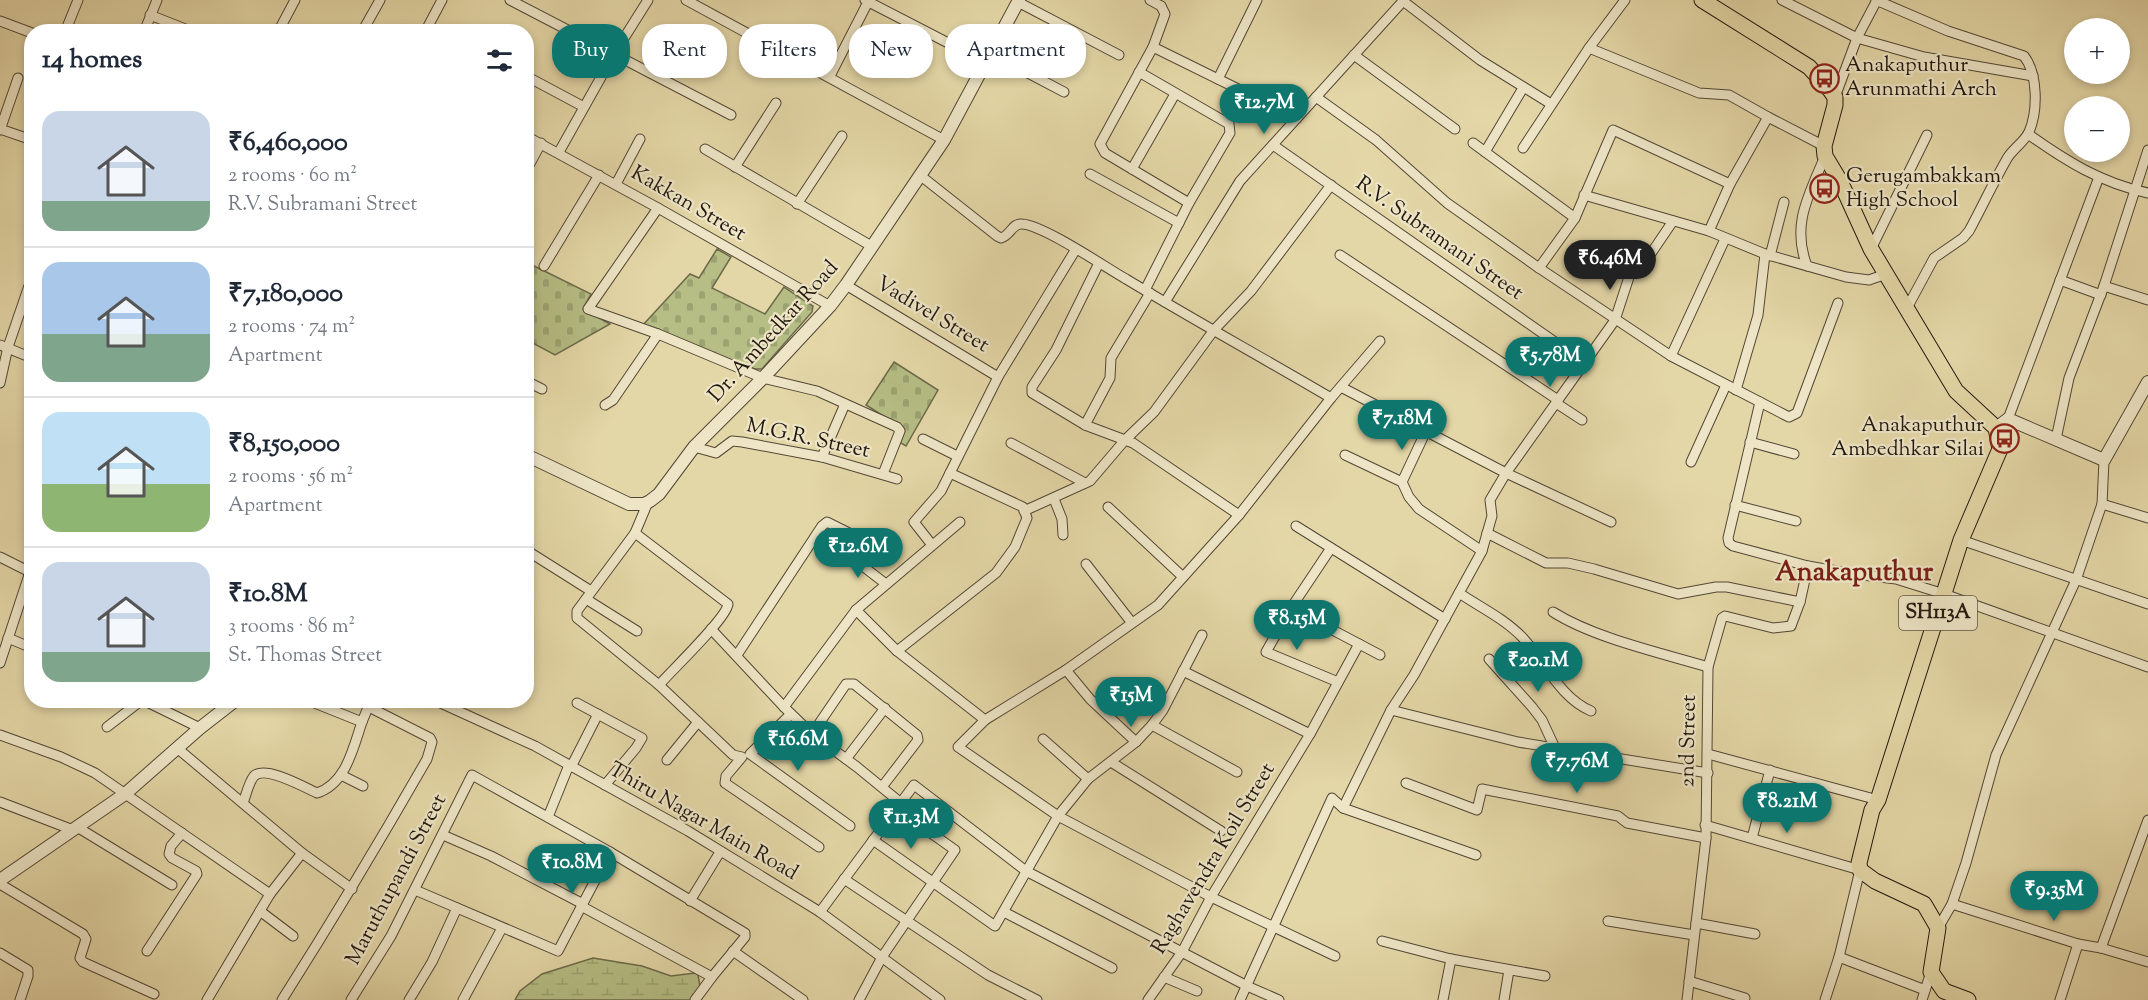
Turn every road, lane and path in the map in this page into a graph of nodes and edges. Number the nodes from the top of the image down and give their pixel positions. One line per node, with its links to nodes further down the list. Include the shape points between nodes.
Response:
1 (78, 0): 21 (street)
2 (157, 0): 19 (street)
3 (295, 0): 24 (street)
4 (380, 0): 25 (street)
5 (442, 0): 26 (street)
6 (510, 0): 27 (street)
7 (648, 0): 30 (street)
8 (686, 0): 29 (street)
9 (1150, 0): 18 (street)
10 (1257, 0): 47 (street)
11 (1404, 0): 37 (street); 49 (street)
12 (1625, 0): 35 (street)
13 (1702, 0): 52 (main road, via 1809,67)
14 (1782, 0): 33 (street)
15 (1876, 0): 33 (street); 41 (street, via 1948,31 2024,56)
16 (866, 1): 32 (street); 38 (street)
17 (1019, 1): 28 (street, Dr. Ambedkar Road); 36 (street)
18 (1162, 3): 34 (street, via 1166,14)
19 (150, 15): 22 (street); 23 (street)
20 (0, 21): 31 (street)
21 (68, 24)
22 (147, 24)
23 (173, 24)
24 (282, 24)
25 (366, 24)
26 (429, 24)
27 (556, 24)
28 (1006, 24)
29 (739, 28)
30 (630, 29)
31 (24, 30)
32 (945, 38)
33 (1857, 38): 41 (street, via 1924,57); 52 (street)
34 (1153, 47): 40 (street); 47 (street)
35 (1588, 48): 55 (street); 58 (street, via 1699,93 1729,96)
36 (1119, 55)
37 (1354, 55): 53 (street); 61 (street)
38 (837, 61)
39 (630, 62): 57 (street)
40 (1139, 72): 51 (street); 80 (street, via 1100,144 1105,153)
41 (2033, 76): 62 (street, via 2034,110)
42 (18, 78): 60 (street)
43 (600, 78): 56 (street)
44 (834, 78): 68 (street)
45 (976, 78): 68 (street, Dr. Ambedkar Road)
46 (1033, 78): 50 (street)
47 (1218, 79): 59 (street)
48 (534, 80): 56 (street)
49 (1522, 88): 55 (street); 77 (street)
50 (1064, 92)
51 (1175, 94): 80 (street); 91 (street, via 1231,127)
52 (1835, 97): 75 (main road)
53 (1316, 98): 59 (street); 108 (street, via 1376,140 1447,203)
54 (776, 103): 79 (street)
55 (1551, 104): 72 (street)
56 (584, 107): 76 (street)
57 (731, 115)
58 (1768, 117): 75 (street); 86 (street)
59 (1297, 118): 71 (street)
60 (0, 129): 65 (street)
61 (1455, 129)
62 (2028, 134): 84 (street, via 2071,164); 119 (street, via 2006,160 1969,231 1934,258)
63 (1927, 135): 102 (street)
64 (842, 136): 93 (street)
65 (24, 137)
66 (640, 139): 85 (street)
67 (534, 140): 69 (street, Kakkan Street)
68 (944, 140): 83 (street, Dr. Ambedkar Road)
69 (541, 143): 76 (street, Kakkan Street); 78 (street)
70 (1473, 143): 77 (street)
71 (1273, 145): 87 (street, R.V. Subramani Street); 116 (street, via 1240,181)
72 (1523, 148)
73 (705, 149): 79 (street)
74 (2148, 150): 88 (street)
75 (1825, 151): 102 (main road); 107 (street, via 1801,224 1800,243)
76 (559, 152): 82 (street, Kakkan Street)
77 (1485, 152): 95 (street)
78 (534, 156)
79 (735, 167): 93 (street)
80 (1132, 169): 91 (street)
81 (1090, 174): 97 (street)
82 (599, 175): 85 (street, Kakkan Street); 106 (street)
83 (921, 176): 100 (street, Dr. Ambedkar Road); 101 (street, via 1001,238 1019,223)
84 (2100, 177): 88 (street); 110 (street)
85 (616, 184): 94 (street, Kakkan Street)
86 (1731, 184): 90 (street, via 1613,130); 98 (street)
87 (1330, 185): 121 (street, via 1251,291); 127 (street, R.V. Subramani Street)
88 (2133, 190): 89 (street); 112 (street)
89 (2148, 193)
90 (1584, 195): 95 (street); 96 (street)
91 (1189, 202): 97 (street)
92 (1784, 202): 104 (street)
93 (797, 204): 100 (street)
94 (658, 208): 118 (street, Kakkan Street); 122 (street, M.G.R. Street, via 588,309)
95 (1575, 218): 108 (street)
96 (1673, 221): 98 (street); 120 (street, via 1652,252 1631,271)
97 (1179, 223): 113 (street)
98 (1709, 231): 99 (street)
99 (1725, 239): 104 (street); 126 (street)
100 (873, 247): 111 (street, Dr. Ambedkar Road)
101 (1076, 249): 105 (street); 128 (street)
102 (1871, 249): 109 (main road)
103 (1341, 255): 138 (street)
104 (1767, 255): 107 (street); 136 (street, via 1758,315)
105 (1100, 263): 113 (street); 144 (street, via 1031,390)
106 (544, 266)
107 (1807, 266): 109 (street, via 1869,280)
108 (1539, 268): 120 (street)
109 (1886, 274): 119 (main road)
110 (2060, 280): 112 (street); 143 (street)
111 (846, 285): 118 (street, Dr. Ambedkar Road); 128 (street, Vadivel Street)
112 (2102, 290): 115 (street); 147 (street, via 2069,378)
113 (1148, 292): 116 (street); 144 (street, via 1111,358 1110,378)
114 (24, 297): 124 (street)
115 (2148, 300)
116 (1165, 302): 121 (street)
117 (1838, 303): 139 (street, via 1797,413 1789,417)
118 (830, 306): 129 (street, Dr. Ambedkar Road)
119 (1907, 308): 143 (main road, via 1956,391)
120 (1615, 320): 126 (street); 127 (street)
121 (1214, 330): 137 (street); 148 (street, via 1154,412)
122 (658, 334): 129 (street, M.G.R. Street); 141 (street, via 613,400)
123 (1380, 341): 134 (street)
124 (4, 346): 125 (street); 131 (street)
125 (24, 355)
126 (1671, 357): 133 (street)
127 (1585, 363): 138 (street)
128 (998, 376): 153 (street)
129 (763, 378): 140 (street, M.G.R. Street, via 817,391); 151 (street, Dr. Ambedkar Road)
130 (2148, 382): 157 (street)
131 (0, 383)
132 (534, 385): 135 (street)
133 (1726, 385): 136 (street); 158 (street)
134 (1341, 387): 137 (street); 145 (street)
135 (542, 389)
136 (1736, 390): 139 (street)
137 (1331, 398): 171 (street)
138 (1557, 401): 142 (street); 160 (street)
139 (1760, 402): 149 (street)
140 (845, 404): 155 (street); 161 (street, M.G.R. Street, via 900,428)
141 (605, 405)
142 (1582, 420)
143 (2002, 423): 147 (street); 181 (main road, SH113A, via 2000,449)
144 (1085, 425): 148 (street)
145 (1426, 431): 160 (street); 163 (street)
146 (923, 439): 153 (street)
147 (2056, 439): 157 (street)
148 (1125, 440): 164 (street); 171 (street)
149 (1750, 442): 152 (street); 168 (street)
150 (1011, 443): 164 (street)
151 (694, 447): 155 (street, M.G.R. Street, via 716,453 732,441); 166 (street, Dr. Ambedkar Road, via 659,494)
152 (1794, 454)
153 (957, 456): 159 (street)
154 (1345, 456): 163 (street)
155 (822, 457): 161 (street, M.G.R. Street)
156 (534, 459): 166 (street, via 621,501 637,505)
157 (2104, 460): 167 (street)
158 (1691, 462)
159 (950, 473): 170 (street, via 1023,507); 182 (street, via 914,522)
160 (1506, 473): 174 (street); 177 (street, via 1490,500 1492,516)
161 (883, 474): 162 (street, M.G.R. Street)
162 (897, 479)
163 (1402, 482): 184 (street, via 1419,509)
164 (1085, 483): 165 (street)
165 (1054, 499): 170 (street); 180 (street, via 1062,519)
166 (648, 502): 178 (street)
167 (2102, 504): 172 (street); 192 (street)
168 (1735, 505): 175 (street); 189 (street, via 1729,543)
169 (1108, 507): 191 (street)
170 (1024, 511): 212 (street, via 1027,518 1016,547 996,573)
171 (1239, 514): 191 (street)
172 (2148, 518)
173 (960, 522): 182 (street)
174 (1611, 522)
175 (1796, 522)
176 (1296, 526): 183 (street)
177 (1487, 532): 184 (street); 198 (street, via 1546,563 1594,569 1678,594 1727,587)
178 (635, 533): 197 (street); 205 (street, via 728,604)
179 (849, 533): 213 (street, via 827,522 822,526)
180 (1063, 536)
181 (1961, 540): 192 (street); 196 (main road, SH113A)
182 (932, 545): 193 (street)
183 (1330, 548): 200 (street); 203 (street)
184 (1482, 551): 195 (street)
185 (847, 554): 193 (street)
186 (534, 555): 197 (street)
187 (0, 557): 190 (street)
188 (1086, 564): 204 (street)
189 (1808, 566): 196 (street, via 1896,579); 198 (street, 2nd Street)
190 (24, 569)
191 (1183, 577): 204 (street, via 1158,605)
192 (2076, 580): 199 (street); 207 (street)
193 (886, 584): 201 (street)
194 (24, 592): 209 (street)
195 (1459, 593): 203 (street); 234 (street, via 1509,625 1567,695 1578,706)
196 (1944, 594): 207 (street); 264 (main road, SH113A)
197 (588, 595): 206 (street); 222 (street, via 577,611 577,618)
198 (1800, 602): 217 (street, 2nd Street, via 1788,628 1722,618)
199 (2148, 604)
200 (1291, 608): 210 (street); 221 (street, via 1266,652)
201 (855, 610): 212 (street); 233 (street)
202 (1552, 612): 217 (street, via 1620,640)
203 (1445, 619): 232 (street)
204 (1132, 623): 219 (street)
205 (711, 629): 213 (street); 222 (street)
206 (637, 631)
207 (2053, 633): 218 (street); 297 (street, via 1996,755)
208 (1202, 636): 220 (street)
209 (8, 638): 211 (street); 216 (street)
210 (1359, 644): 214 (street); 221 (street, Raghavendra Koil Street)
211 (24, 645)
212 (897, 651): 236 (street)
213 (737, 655): 233 (street)
214 (1380, 655)
215 (1489, 659): 248 (street, via 1542,720)
216 (0, 663)
217 (1708, 667): 249 (street, 2nd Street)
218 (2148, 667)
219 (1066, 670): 236 (street); 246 (street, via 1090,699)
220 (1183, 671): 239 (street); 243 (street)
221 (1338, 682): 243 (street, Raghavendra Koil Street)
222 (659, 684): 238 (street)
223 (577, 703): 235 (street)
224 (132, 708): 240 (street)
225 (159, 708): 241 (street)
226 (226, 708): 241 (street)
227 (334, 708): 237 (street)
228 (368, 708): 237 (street)
229 (377, 708): 292 (street, via 432,742 427,759)
230 (452, 708): 253 (street, Thiru Nagar Main Road)
231 (885, 708): 242 (street, via 854,684 846,684); 250 (street); 262 (street, via 915,732 918,740)
232 (1391, 710): 248 (street); 268 (street)
233 (787, 711): 242 (street); 273 (street, via 750,754)
234 (1591, 711)
235 (598, 714): 253 (street); 260 (street, via 642,738)
236 (985, 720): 269 (street, via 958,747)
237 (362, 722): 257 (street)
238 (698, 722): 251 (street); 281 (street, via 733,755 742,757 725,783)
239 (1152, 725): 246 (street); 255 (street)
240 (107, 727)
241 (200, 728): 247 (street)
242 (812, 734): 250 (street)
243 (1310, 734): 295 (street, Raghavendra Koil Street)
244 (0, 735): 263 (street, via 95,773)
245 (1043, 739): 258 (street)
246 (1136, 742): 252 (street)
247 (177, 748): 263 (street); 266 (street)
248 (1555, 748): 256 (street)
249 (1708, 753): 254 (street); 256 (street, 2nd Street)
250 (846, 759): 262 (street)
251 (667, 760)
252 (1111, 762): 258 (street); 275 (street)
253 (570, 766): 260 (street, Thiru Nagar Main Road); 270 (street)
254 (1770, 770): 264 (street); 279 (street)
255 (1237, 772)
256 (1708, 773): 272 (street, 2nd Street)
257 (340, 775): 261 (street); 266 (street, via 326,790 317,793 261,772 254,777)
258 (1088, 778): 269 (street)
259 (1406, 783): 278 (street, via 1477,810 1482,789)
260 (605, 785): 283 (street, Thiru Nagar Main Road)
261 (363, 786)
262 (882, 788): 267 (street)
263 (125, 794): 274 (street); 276 (street)
264 (1878, 800): 286 (main road, SH113A, via 1859,856)
265 (0, 802): 274 (street)
266 (243, 803): 284 (street)
267 (899, 806): 280 (street); 287 (street, via 914,785); 290 (street, via 955,850)
268 (1343, 808): 285 (street); 306 (street, via 1332,798)
269 (1058, 816): 287 (street); 295 (street)
270 (548, 817): 277 (street, Maruthupandi Street, via 472,775); 282 (street)
271 (2148, 820): 314 (street)
272 (1705, 825): 278 (street, 2nd Street); 279 (street)
273 (850, 826)
274 (75, 828): 288 (street); 291 (street)
275 (1221, 831)
276 (182, 833): 294 (street); 315 (street, via 169,854 196,871 196,878)
277 (443, 835): 293 (street, Maruthupandi Street); 298 (street)
278 (1706, 838): 305 (street, 2nd Street)
279 (1752, 838): 286 (street)
280 (873, 840): 289 (street); 290 (street)
281 (819, 847)
282 (610, 852): 296 (street); 298 (street)
283 (720, 852): 296 (street); 301 (street, Thiru Nagar Main Road)
284 (302, 853): 292 (street); 294 (street)
285 (1476, 855)
286 (1860, 870): 307 (main road, via 1924,904); 321 (street)
287 (1026, 871): 302 (street); 317 (street)
288 (2, 878): 334 (street, via 84,934 80,958 83,962)
289 (844, 879): 301 (street); 303 (street)
290 (933, 882): 302 (street, via 994,926); 303 (street)
291 (172, 885)
292 (352, 889): 339 (street)
293 (416, 890): 299 (street); 340 (street, Maruthupandi Street)
294 (270, 894): 300 (street)
295 (1211, 897): 306 (street); 317 (street, Raghavendra Koil Street)
296 (690, 901): 316 (street, via 745,933)
297 (1952, 904): 307 (street); 313 (street)
298 (582, 905): 308 (street, via 558,951); 328 (street)
299 (457, 908): 308 (street); 341 (street)
300 (260, 911): 311 (street); 338 (street)
301 (820, 912): 320 (street, Thiru Nagar Main Road)
302 (1004, 912): 324 (street)
303 (906, 921): 320 (street); 347 (street, via 988,975)
304 (1608, 921): 310 (street)
305 (1696, 923): 309 (street); 310 (street, 2nd Street)
306 (1274, 927): 319 (street); 331 (street)
307 (1938, 927): 326 (main road)
308 (502, 928): 342 (street)
309 (1755, 934)
310 (1694, 935): 330 (street, 2nd Street)
311 (293, 936)
312 (1382, 941): 322 (street)
313 (2078, 945): 314 (street); 357 (street)
314 (2101, 948): 323 (street)
315 (147, 951)
316 (733, 951): 328 (street); 344 (street)
317 (1182, 952): 329 (street, Raghavendra Koil Street); 331 (street)
318 (0, 953): 335 (street, via 28,970)
319 (1335, 956)
320 (882, 957): 345 (street); 346 (street, Thiru Nagar Main Road)
321 (1839, 957): 332 (street); 354 (street)
322 (1451, 959): 325 (street); 351 (street)
323 (2148, 962)
324 (1112, 968)
325 (1509, 970): 327 (street); 352 (street)
326 (1931, 972): 332 (street); 356 (main road, via 1944,991)
327 (1545, 976)
328 (712, 977): 343 (street)
329 (1164, 977): 333 (street); 348 (street, Raghavendra Koil Street)
330 (1689, 981): 336 (street); 353 (street, 2nd Street)
331 (1247, 986): 349 (street); 350 (street)
332 (1925, 990): 355 (street)
333 (1197, 991)
334 (154, 994)
335 (21, 998): 337 (street)
336 (1744, 998)
337 (32, 1000)
338 (207, 1000)
339 (282, 1000)
340 (351, 1000)
341 (409, 1000)
342 (463, 1000)
343 (695, 1000)
344 (803, 1000)
345 (859, 1000)
346 (940, 1000)
347 (1037, 1000)
348 (1148, 1000)
349 (1240, 1000)
350 (1278, 1000)
351 (1443, 1000)
352 (1504, 1000)
353 (1687, 1000)
354 (1825, 1000)
355 (1922, 1000)
356 (1968, 1000)
357 (2060, 1000)

